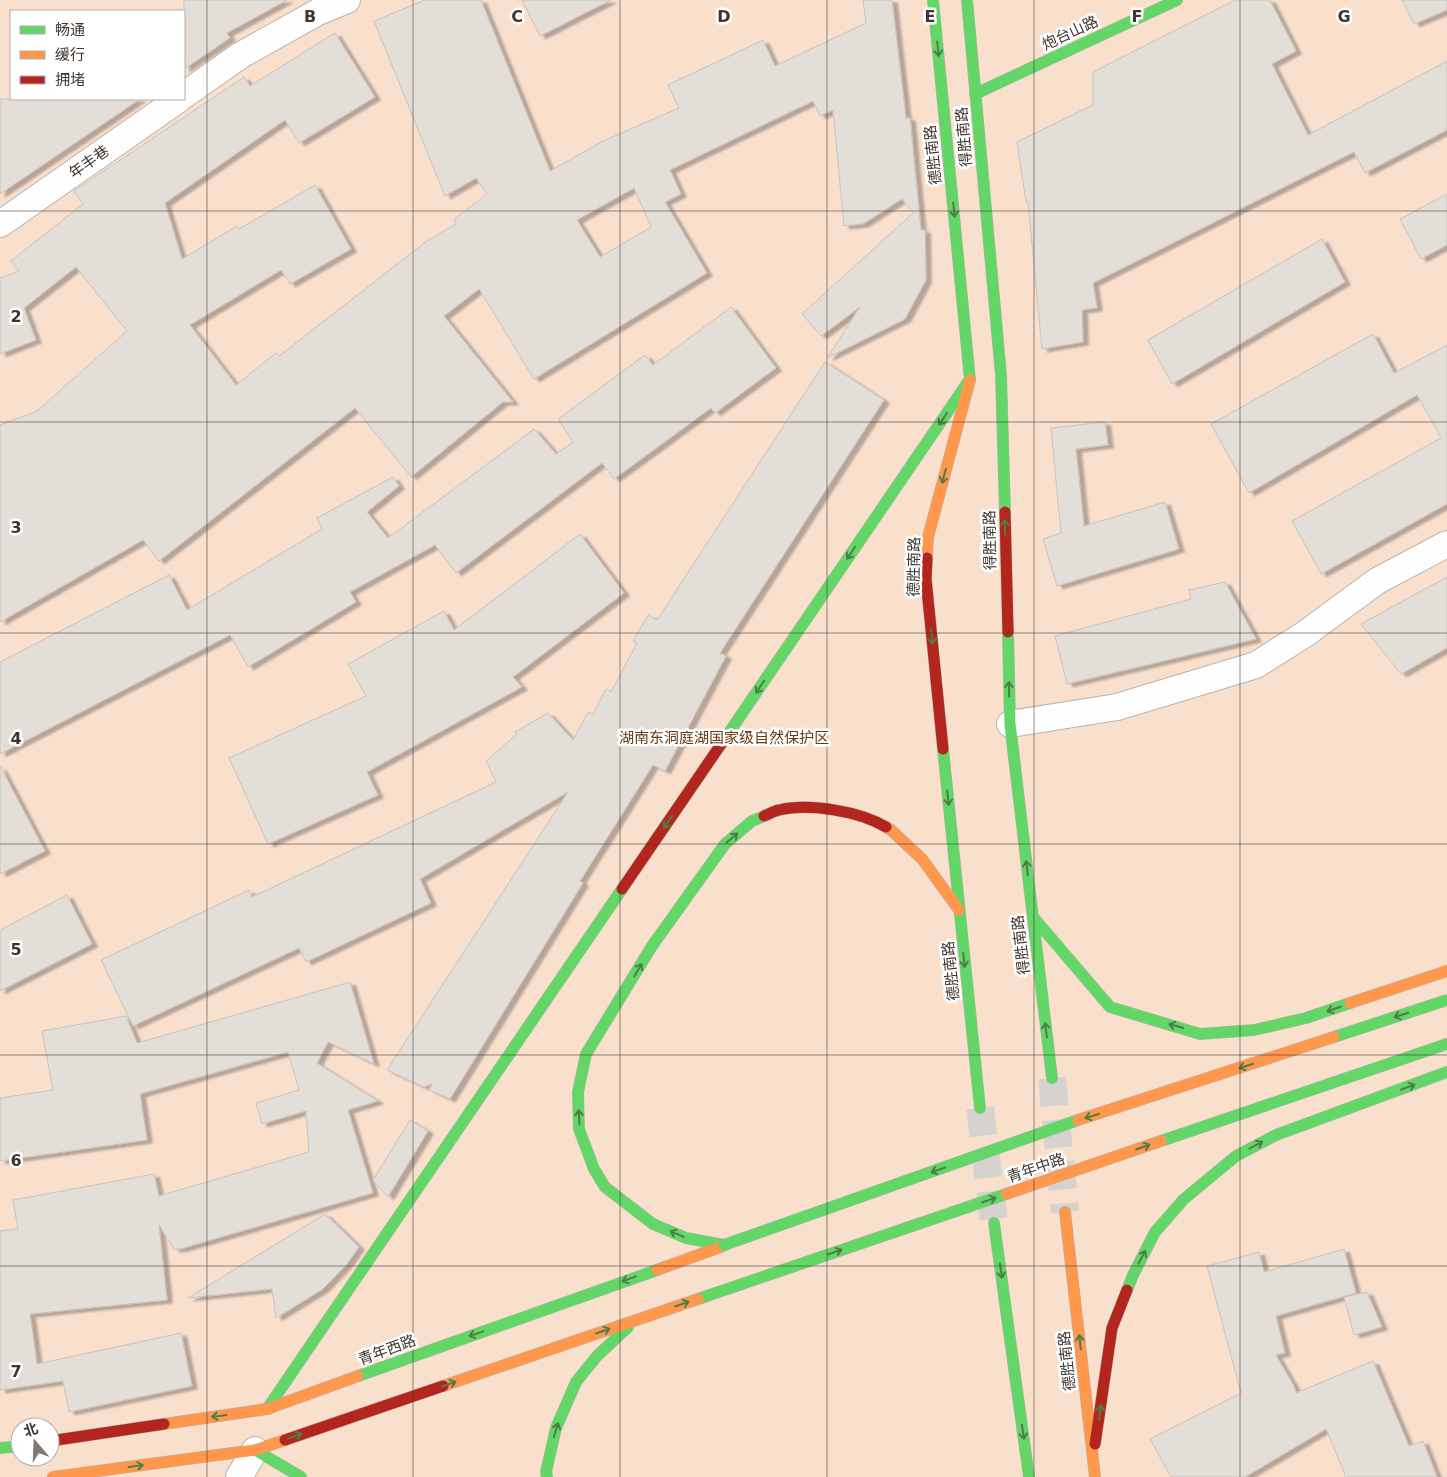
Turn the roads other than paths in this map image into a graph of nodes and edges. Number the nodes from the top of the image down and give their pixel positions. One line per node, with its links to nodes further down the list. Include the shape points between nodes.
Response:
1 (347, 0): 5 (street, via 318,12 241,55)
2 (933, 0): 9 (main road, 德胜南路, one-way to 9)
3 (967, 0): 6 (main road, 得胜南路)
4 (1177, 0): 6 (main road, 炮台山路)
5 (185, 94)
6 (975, 94): 11 (main road, 得胜南路, one-way to 6, via 1001,375)
7 (178, 100): 8 (street, 年丰巷)
8 (0, 224)
9 (970, 379): 12 (main road, 德胜南路, one-way to 12, via 928,537 926,580); 24 (main road, one-way to 24)
10 (1447, 544): 11 (street, via 1377,580 1305,634 1256,664 1117,707)
11 (1010, 724): 13 (main road, 得胜南路, one-way to 11)
12 (959, 910): 19 (main road, 德胜南路, one-way to 19); 22 (main road, one-way to 12, via 686,1238 653,1224 604,1187 579,1129 578,1092 586,1054 658,938 725,844 752,821 778,810 796,808 829,808 876,821 922,860)
13 (1033, 916): 14 (main road, one-way to 13, via 1306,1018 1254,1030 1200,1034 1110,1007); 18 (main road, 得胜南路, one-way to 13)
14 (1447, 971)
15 (1447, 1000): 22 (main road, 青年中路, one-way to 22, bridge, via 1087,1118)
16 (1447, 1044): 23 (main road, 青年中路, one-way to 16)
17 (1447, 1072): 27 (main road, one-way to 17, via 1112,1328 1133,1274 1155,1232 1184,1199 1236,1156 1276,1134)
18 (1052, 1078)
19 (980, 1108)
20 (1065, 1212): 27 (main road, 德胜南路, one-way to 20)
21 (994, 1222): 32 (main road, one-way to 32)
22 (724, 1245): 24 (main road, 青年西路, one-way to 24)
23 (636, 1320): 26 (main road, one-way to 23); 31 (main road, one-way to 23, via 556,1428 576,1382 597,1356)
24 (267, 1409): 25 (main road, 青年西路, one-way to 25)
25 (60, 1440)
26 (255, 1450): 28 (main road, one-way to 26); 29 (street); 30 (main road)
27 (1093, 1461): 33 (main road, 德胜南路)
28 (53, 1477)
29 (239, 1477)
30 (301, 1477)
31 (547, 1477)
32 (1029, 1477)
33 (1095, 1477)

